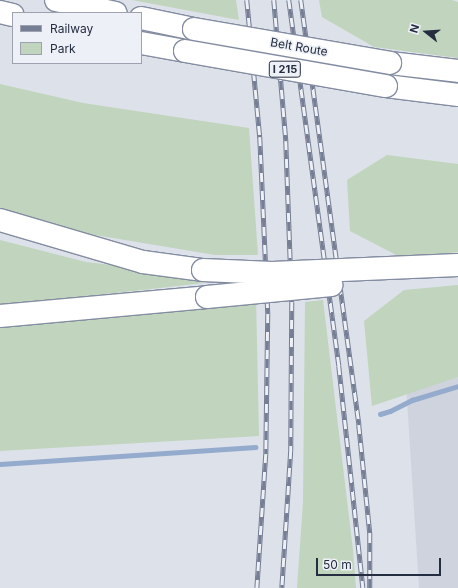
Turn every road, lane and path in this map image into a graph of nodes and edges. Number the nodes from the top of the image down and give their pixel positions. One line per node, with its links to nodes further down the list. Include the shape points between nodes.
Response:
1 (56, 0): 3 (highway)
2 (0, 12): 4 (highway)
3 (111, 12)
4 (12, 15)
5 (142, 18): 7 (highway, Belt Route / I 215, bridge, via 390,63)
6 (142, 43): 8 (highway, Belt Route / I 215, bridge, via 386,86)
7 (458, 71)
8 (458, 95)
9 (0, 220): 10 (highway, bridge, via 143,262 202,270 272,273)
10 (458, 266): 11 (highway, bridge, via 350,283)
11 (0, 316)

